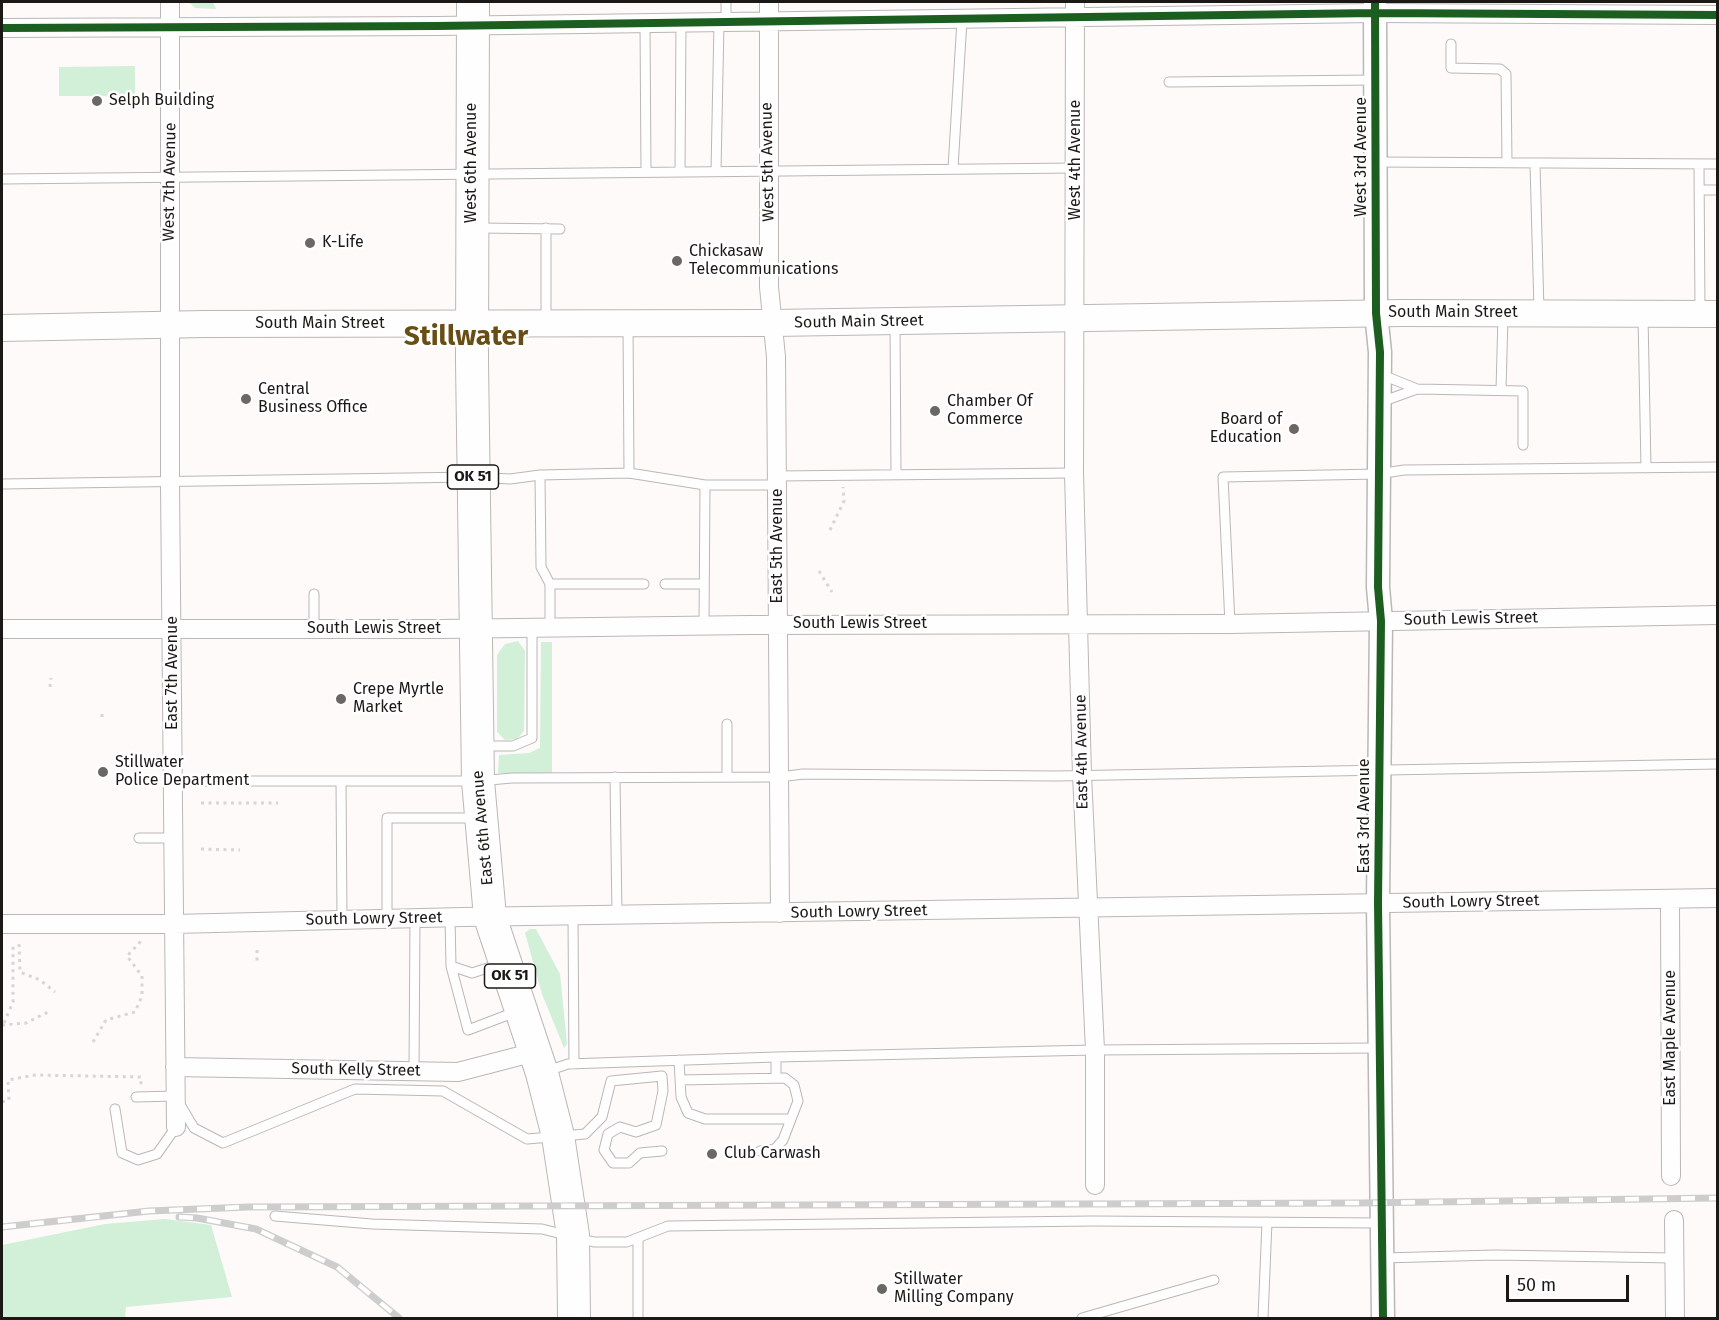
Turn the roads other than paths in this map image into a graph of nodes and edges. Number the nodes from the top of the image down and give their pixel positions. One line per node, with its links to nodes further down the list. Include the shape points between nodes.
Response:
1 (170, 2): 14 (street, West 7th Avenue)
2 (726, 2): 13 (lane)
3 (769, 2): 10 (street, West 5th Avenue)
4 (1375, 7): 5 (street); 6 (street); 17 (street, West 3rd Avenue)
5 (1591, 8): 7 (street)
6 (1075, 10): 9 (street); 25 (street, West 4th Avenue)
7 (1711, 11)
8 (473, 13): 11 (street); 14 (street); 30 (highway, West 6th Avenue / OK 51)
9 (962, 20): 10 (street); 24 (lane)
10 (768, 22): 13 (street); 26 (street, West 5th Avenue)
11 (645, 23): 12 (street); 28 (lane)
12 (681, 23): 13 (street); 29 (lane)
13 (723, 23): 27 (lane)
14 (171, 26): 15 (street); 31 (street, West 7th Avenue)
15 (2, 28)
16 (1451, 44): 20 (lane, via 1451,68 1500,69 1506,74)
17 (1375, 80): 18 (lane); 19 (street, West 3rd Avenue)
18 (1169, 82)
19 (1375, 162): 20 (lane); 38 (street, West 3rd Avenue)
20 (1507, 164): 21 (lane)
21 (1535, 164): 23 (lane); 40 (lane)
22 (1718, 164): 23 (lane)
23 (1699, 165): 33 (lane)
24 (953, 168): 25 (lane); 26 (lane)
25 (1076, 168): 43 (street, West 4th Avenue)
26 (769, 170): 27 (lane); 45 (street, West 5th Avenue, via 769,287)
27 (716, 171): 29 (lane)
28 (646, 172): 29 (lane); 30 (lane)
29 (680, 172)
30 (472, 175): 31 (lane); 35 (highway, West 6th Avenue / OK 51)
31 (169, 176): 32 (lane); 48 (street, West 7th Avenue)
32 (2, 178)
33 (1699, 190): 34 (lane); 42 (lane)
34 (1718, 190)
35 (472, 228): 36 (lane); 49 (highway, West 6th Avenue / OK 51)
36 (546, 228): 37 (lane); 47 (lane)
37 (560, 229)
38 (1376, 313): 39 (main road, South Main Street); 43 (main road, South Main Street); 51 (street, East 3rd Avenue)
39 (1503, 314): 40 (main road, South Main Street); 53 (lane)
40 (1540, 314): 41 (main road, South Main Street)
41 (1643, 314): 42 (main road, South Main Street); 57 (lane)
42 (1709, 314)
43 (1076, 318): 44 (main road, South Main Street); 59 (street, East 4th Avenue)
44 (895, 321): 45 (main road, South Main Street); 62 (lane)
45 (773, 323): 46 (main road, South Main Street); 64 (street, East 5th Avenue)
46 (628, 324): 47 (main road, South Main Street); 58 (lane)
47 (546, 325): 49 (main road, South Main Street)
48 (171, 326): 49 (main road, South Main Street); 50 (main road, South Main Street); 65 (street, East 7th Avenue)
49 (473, 326): 63 (highway, East 6th Avenue / OK 51)
50 (2, 328)
51 (1379, 374): 52 (lane); 54 (street, East 3rd Avenue)
52 (1417, 388): 53 (lane); 54 (lane)
53 (1501, 390): 55 (lane, via 1523,391)
54 (1379, 403): 60 (street, East 3rd Avenue)
55 (1522, 445)
56 (1718, 467): 57 (lane)
57 (1646, 468): 60 (lane, via 1404,470)
58 (629, 473): 61 (lane); 67 (lane)
59 (1074, 473): 62 (lane); 75 (street, East 4th Avenue)
60 (1378, 474): 74 (street, East 3rd Avenue, via 1378,587); 77 (lane, via 1223,477)
61 (540, 475): 63 (lane, via 510,479); 68 (lane, via 541,567)
62 (896, 475): 64 (lane)
63 (472, 477): 65 (lane); 83 (highway, East 6th Avenue / OK 51)
64 (777, 481): 67 (lane); 76 (street, East 5th Avenue)
65 (170, 483): 66 (lane); 79 (street, East 7th Avenue)
66 (2, 484)
67 (705, 485): 71 (lane)
68 (550, 584): 69 (lane); 81 (lane)
69 (644, 584)
70 (665, 584): 71 (lane)
71 (704, 584): 78 (lane)
72 (314, 594): 80 (lane)
73 (1718, 615): 74 (street, South Lewis Street)
74 (1382, 621): 77 (street, South Lewis Street); 87 (street, East 3rd Avenue)
75 (1078, 623): 76 (street, South Lewis Street); 77 (street, South Lewis Street); 88 (street, East 4th Avenue)
76 (778, 624): 78 (street, South Lewis Street); 91 (street, East 5th Avenue)
77 (1230, 624)
78 (704, 625): 81 (street, South Lewis Street)
79 (173, 627): 80 (street, South Lewis Street); 82 (street, South Lewis Street); 94 (street, East 7th Avenue)
80 (314, 628): 83 (street, South Lewis Street)
81 (541, 628): 83 (street, South Lewis Street); 85 (lane, via 531,738 513,746)
82 (2, 629)
83 (476, 629): 85 (highway, East 6th Avenue / OK 51)
84 (727, 724): 90 (lane)
85 (477, 747): 93 (highway, East 6th Avenue / OK 51)
86 (1718, 764): 87 (lane)
87 (1378, 769): 88 (lane); 100 (street, East 3rd Avenue)
88 (1082, 775): 91 (lane); 101 (street, East 4th Avenue)
89 (615, 777): 90 (lane); 93 (lane); 104 (lane)
90 (727, 777): 91 (lane)
91 (780, 777): 102 (street, East 5th Avenue)
92 (341, 781): 93 (lane); 94 (lane); 109 (lane)
93 (478, 781): 95 (highway, East 6th Avenue / OK 51)
94 (174, 782): 97 (street, East 7th Avenue)
95 (481, 818): 106 (highway, East 6th Avenue / OK 51); 108 (lane, via 387,818)
96 (139, 838): 97 (lane)
97 (174, 838): 111 (street, East 7th Avenue)
98 (1718, 898): 99 (street, South Lowry Street)
99 (1670, 899): 100 (street, South Lowry Street); 133 (street, East Maple Avenue)
100 (1378, 903): 101 (street, South Lowry Street); 115 (street, East 3rd Avenue)
101 (1088, 907): 102 (street, South Lowry Street); 116 (street, East 4th Avenue)
102 (780, 913): 104 (street, South Lowry Street)
103 (573, 916): 104 (street, South Lowry Street); 106 (street, South Lowry Street); 120 (lane)
104 (617, 916)
105 (450, 917): 106 (street, South Lowry Street); 107 (street, South Lowry Street); 113 (lane)
106 (490, 917): 112 (highway, East 6th Avenue / OK 51)
107 (415, 918): 108 (street, South Lowry Street); 122 (lane)
108 (387, 919): 109 (street, South Lowry Street)
109 (342, 920): 111 (street, South Lowry Street)
110 (2, 924): 111 (street, South Lowry Street)
111 (174, 924): 121 (street, East 7th Avenue)
112 (506, 963): 113 (lane, via 472,973); 114 (highway, East 6th Avenue / OK 51)
113 (451, 966): 114 (lane, via 468,1030)
114 (521, 1010): 119 (highway, East 6th Avenue / OK 51)
115 (1380, 1048): 116 (lane); 138 (street, East 3rd Avenue)
116 (1095, 1050): 117 (lane); 134 (street, East 4th Avenue)
117 (776, 1057): 118 (lane); 123 (lane)
118 (679, 1060): 120 (lane); 124 (lane)
119 (538, 1062): 120 (lane); 122 (street, South Kelly Street, via 458,1072); 130 (highway, East 6th Avenue / OK 51)
120 (574, 1064)
121 (175, 1067): 122 (street, South Kelly Street); 125 (street, East 7th Avenue)
122 (414, 1071)
123 (776, 1078): 124 (lane); 128 (lane, via 785,1078 794,1085 798,1101)
124 (680, 1080): 128 (lane, via 681,1097 688,1113 705,1119)
125 (175, 1096): 126 (lane); 129 (street, East 7th Avenue); 130 (lane, via 194,1128 223,1143 355,1089 443,1091 527,1139)
126 (139, 1097)
127 (115, 1109): 129 (lane, via 122,1153 138,1160 157,1154)
128 (790, 1119): 132 (lane, via 783,1140 775,1149)
129 (176, 1127)
130 (558, 1136): 131 (lane, via 585,1134 602,1117 611,1081 662,1076 656,1125 636,1132 620,1127 608,1134 604,1150 613,1162 629,1162 640,1154); 139 (highway, East 6th Avenue / OK 51)
131 (662, 1151)
132 (760, 1151)
133 (1671, 1176)
134 (1095, 1185)
135 (275, 1216): 139 (lane, via 372,1224 542,1229)
136 (1674, 1220): 142 (street)
137 (1267, 1222): 138 (lane); 140 (lane, via 668,1226); 147 (lane)
138 (1382, 1223): 141 (street, East 3rd Avenue)
139 (573, 1235): 140 (lane, via 594,1242); 144 (highway, East 6th Avenue / OK 51)
140 (638, 1238): 145 (lane)
141 (1383, 1258): 142 (lane); 148 (street, East 3rd Avenue)
142 (1674, 1258): 149 (street)
143 (1214, 1280): 146 (lane)
144 (574, 1318)
145 (638, 1318)
146 (1083, 1318)
147 (1263, 1318)
148 (1383, 1318)
149 (1675, 1318)

